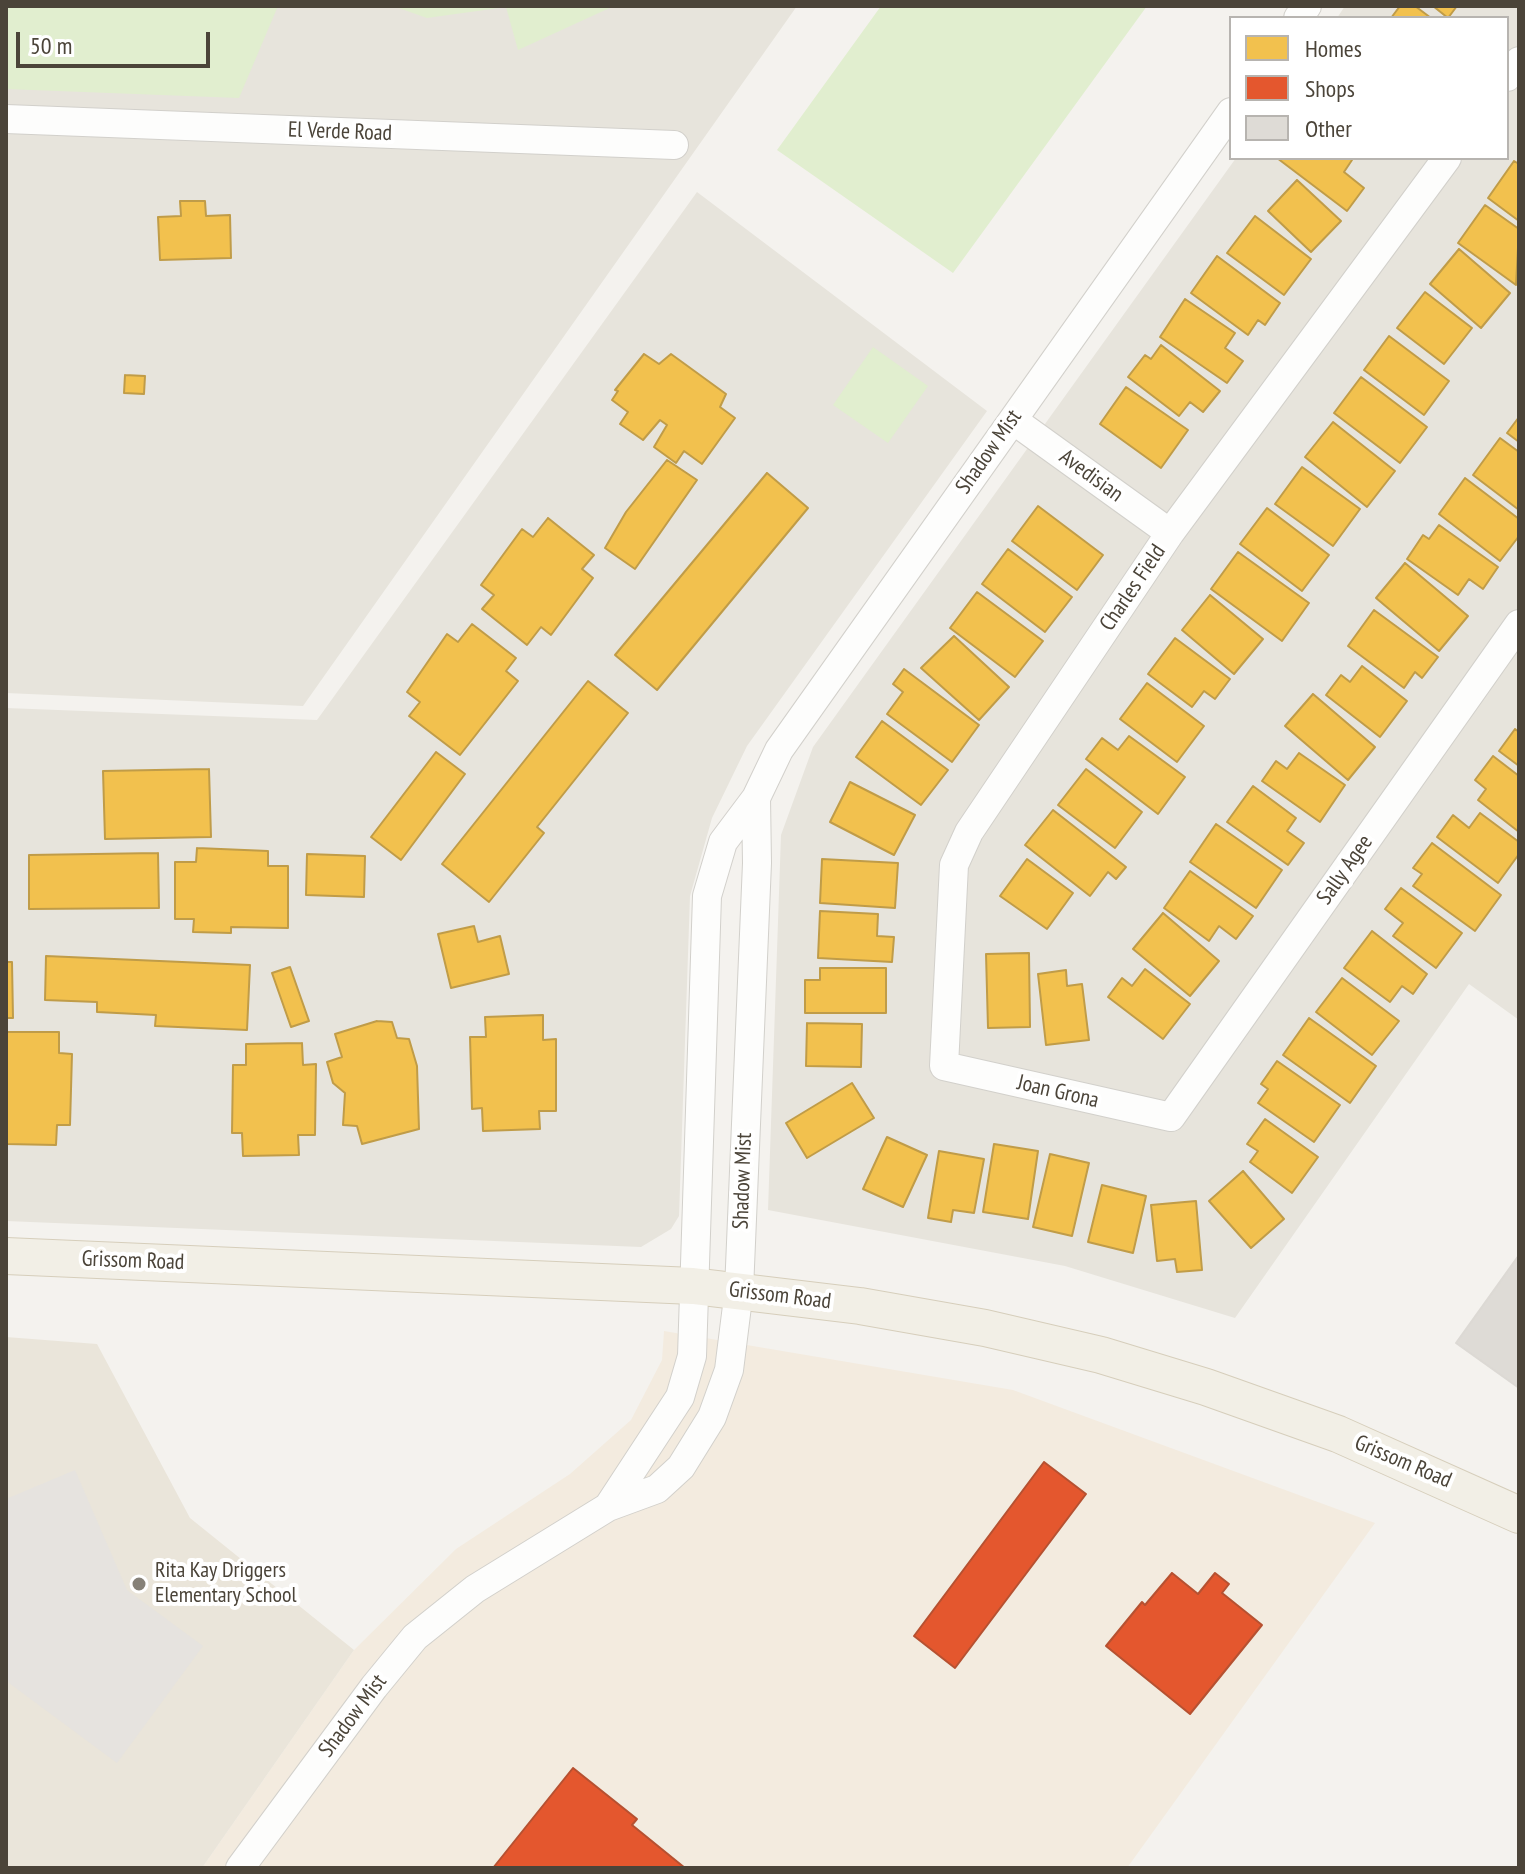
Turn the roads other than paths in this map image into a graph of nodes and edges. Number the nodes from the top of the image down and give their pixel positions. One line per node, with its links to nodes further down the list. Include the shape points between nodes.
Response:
1 (1229, 115): 5 (street, Shadow Mist)
2 (6, 119): 3 (street, El Verde Road)
3 (674, 145)
4 (1446, 160): 6 (street, Charles Field)
5 (1013, 420): 6 (street, Avedisian); 8 (street, Shadow Mist, via 779,750)
6 (1170, 533): 9 (street, Charles Field, via 969,832 954,865)
7 (1519, 624): 10 (street, Sally Agee)
8 (756, 798): 12 (street, Shadow Mist, via 723,842 707,896); 13 (street, Shadow Mist)
9 (944, 1066): 10 (street, Joan Grona)
10 (1171, 1117)
11 (6, 1256): 12 (main road, Grissom Road)
12 (693, 1286): 13 (main road, Grissom Road); 14 (street, Shadow Mist, via 692,1356 680,1397)
13 (739, 1290): 14 (street, Shadow Mist, via 729,1370 712,1417 681,1467 657,1489); 15 (main road, Grissom Road, via 985,1328 1101,1355 1338,1434)
14 (608, 1507): 16 (street, Shadow Mist, via 475,1589 415,1637)
15 (1519, 1515)
16 (240, 1868)

